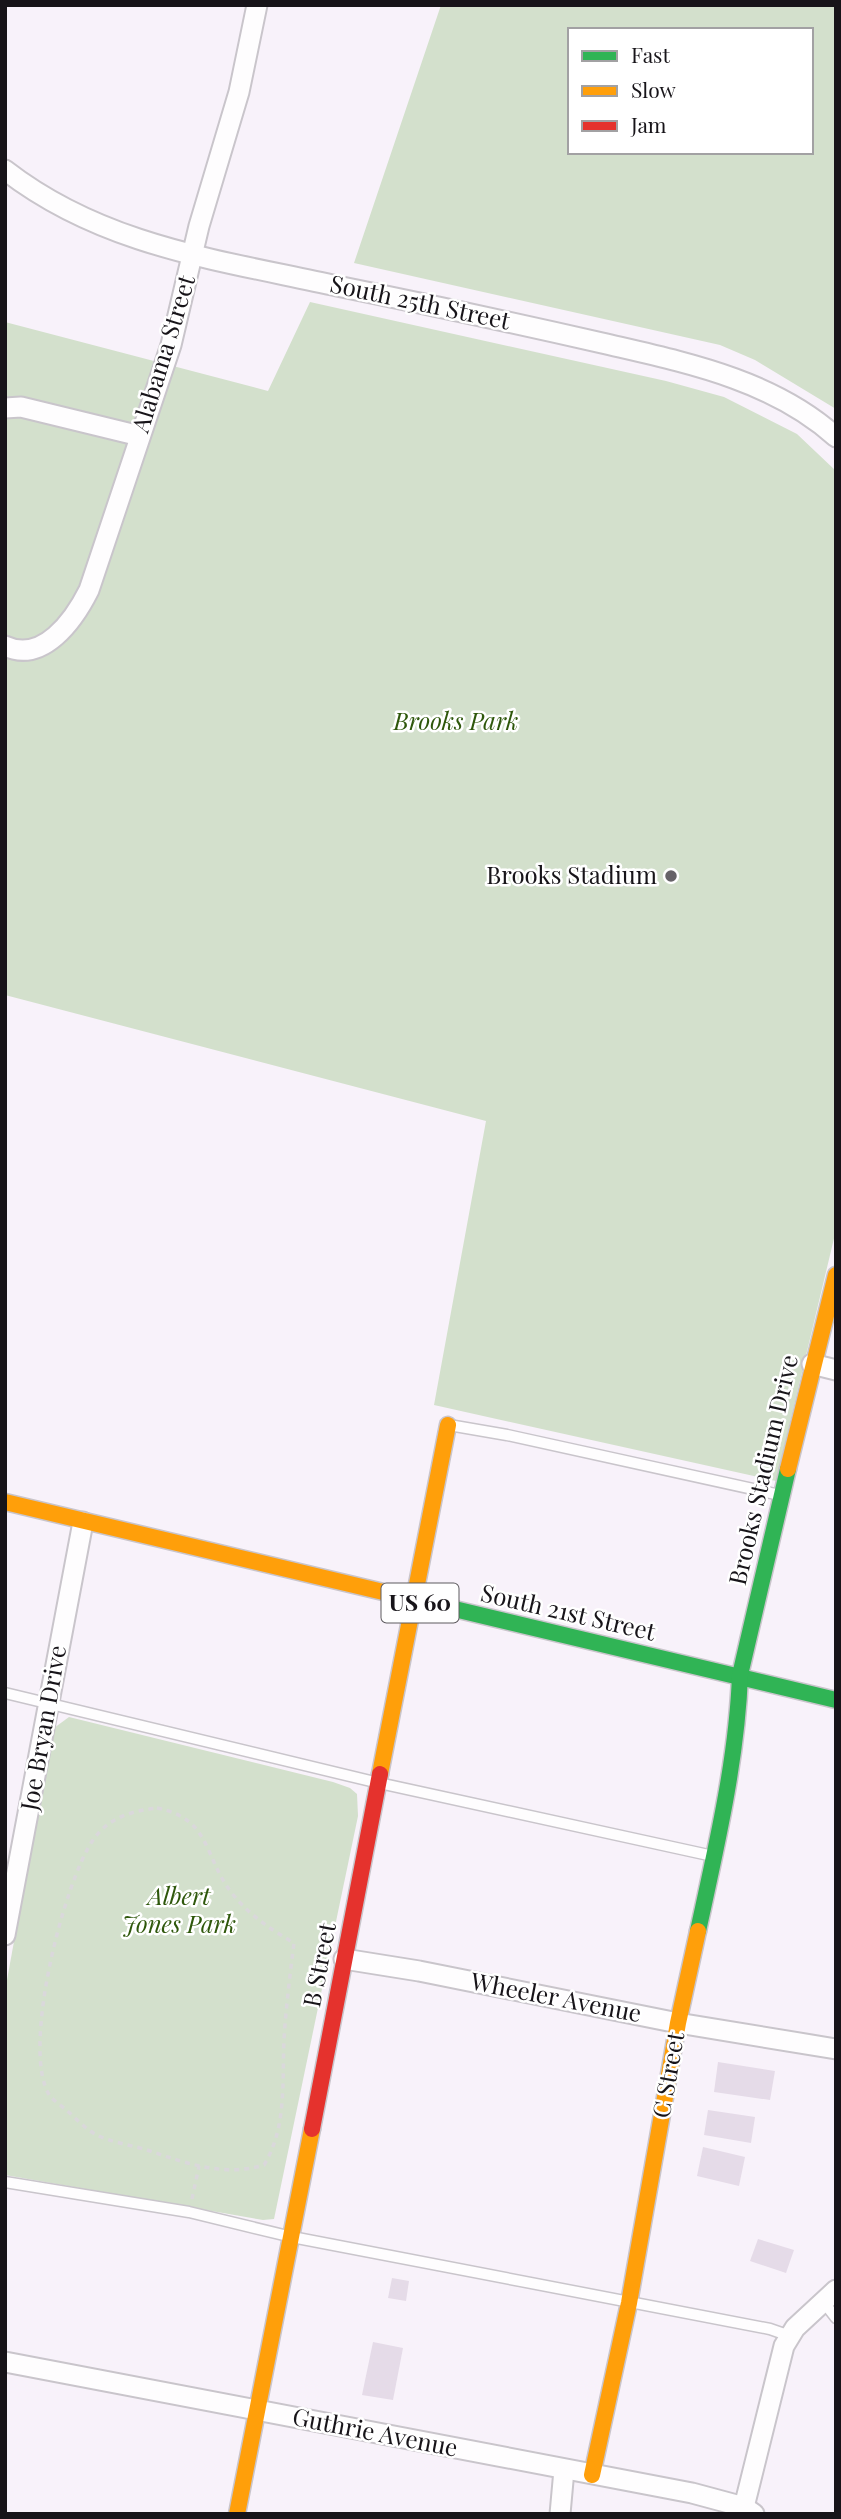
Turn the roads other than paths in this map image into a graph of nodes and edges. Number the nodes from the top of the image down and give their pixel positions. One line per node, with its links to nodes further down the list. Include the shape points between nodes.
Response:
1 (257, 5): 3 (street, Alabama Street, via 239,92)
2 (5, 170): 3 (street, South 25th Street, via 84,220)
3 (193, 254): 5 (street, Alabama Street, via 171,345); 6 (street, South 25th Street, via 707,369 771,394)
4 (5, 408): 5 (street, via 21,407)
5 (140, 436): 7 (street, Alabama Street, via 80,608 40,648 16,652)
6 (836, 437)
7 (5, 646)
8 (836, 1275): 9 (street, Brooks Stadium Drive)
9 (812, 1364): 10 (street); 12 (street, Brooks Stadium Drive)
10 (836, 1370)
11 (448, 1425): 12 (lane); 15 (street, B Street)
12 (782, 1496): 16 (street, Brooks Stadium Drive)
13 (5, 1502): 14 (street, South 21st Street / US 60)
14 (83, 1522): 15 (street, South 21st Street / US 60); 19 (street, Joe Bryan Drive)
15 (416, 1602): 16 (street, South 21st Street / US 60); 20 (street, B Street)
16 (740, 1675): 18 (street, South 21st Street / US 60); 21 (street, C Street)
17 (5, 1693): 19 (lane)
18 (836, 1700)
19 (48, 1704): 20 (lane); 22 (street, Joe Bryan Drive)
20 (379, 1783): 21 (lane); 24 (street, B Street)
21 (714, 1856): 25 (street, C Street)
22 (10, 1890): 23 (street, Joe Bryan Drive)
23 (5, 1935)
24 (344, 1959): 25 (street, Wheeler Avenue); 28 (street, B Street)
25 (678, 2023): 26 (street, Wheeler Avenue); 30 (street, C Street)
26 (836, 2049)
27 (5, 2182): 28 (lane, via 189,2212)
28 (292, 2237): 30 (lane); 34 (street, B Street)
29 (829, 2295): 31 (lane); 32 (street)
30 (629, 2303): 32 (lane); 36 (street, C Street)
31 (836, 2318)
32 (790, 2336): 37 (street, via 778,2366)
33 (5, 2362): 34 (street, Guthrie Avenue)
34 (259, 2411): 35 (street, Guthrie Avenue); 38 (street, B Street)
35 (564, 2470): 36 (street, Guthrie Avenue); 39 (street)
36 (592, 2474): 37 (street, Guthrie Avenue, via 692,2493)
37 (749, 2510)
38 (237, 2514)
39 (560, 2514)

